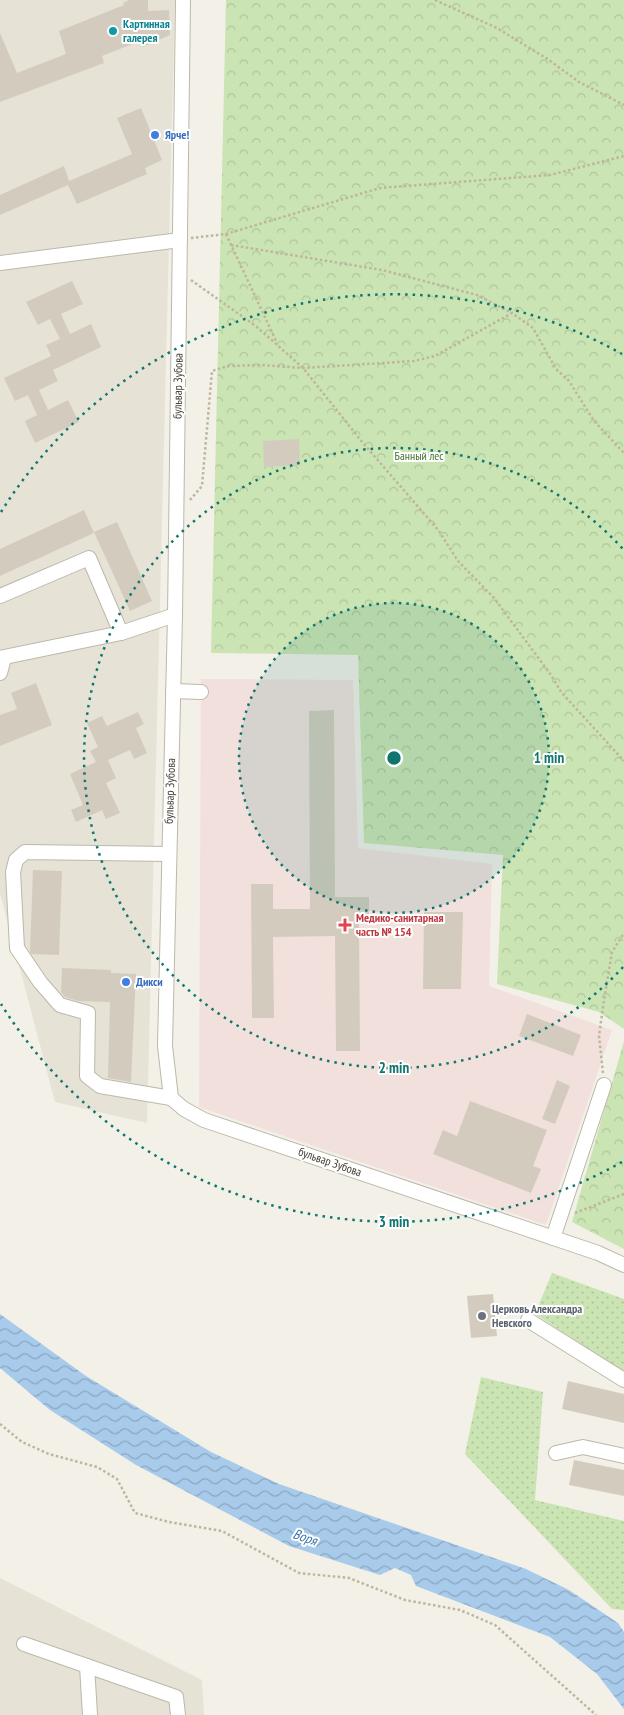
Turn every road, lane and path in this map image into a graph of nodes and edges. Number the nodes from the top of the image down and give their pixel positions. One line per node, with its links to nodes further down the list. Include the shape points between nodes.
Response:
1 (183, 0): 6 (street, бульвар Зубова)
2 (434, 0): 3 (path, via 497,28 579,82)
3 (624, 105)
4 (624, 156): 5 (path, via 550,175 380,188)
5 (226, 234): 6 (path); 7 (path)
6 (180, 240): 8 (street); 9 (street, бульвар Зубова)
7 (231, 245): 10 (path, via 382,270 477,295); 11 (path)
8 (0, 263)
9 (180, 272): 11 (path); 16 (street, бульвар Зубова)
10 (512, 313): 12 (path, via 435,356 414,361); 13 (path, via 533,328 556,369 569,381 594,421)
11 (278, 345): 12 (path)
12 (303, 368): 14 (path, via 262,364 228,366 212,371 202,486); 22 (path, via 439,531 458,561 494,598 561,692)
13 (624, 453)
14 (187, 503)
15 (0, 596): 17 (street, via 89,558)
16 (175, 615): 17 (street); 20 (street, бульвар Зубова)
17 (121, 633): 18 (street)
18 (2, 658): 19 (street)
19 (0, 673)
20 (173, 691): 21 (street); 23 (street, бульвар Зубова)
21 (201, 692)
22 (624, 761)
23 (168, 854): 26 (street, бульвар Зубова, via 165,1046); 26 (street, via 25,852 16,860 13,872 17,948 60,1006 88,1013 87,1076 100,1086)
24 (624, 933): 25 (path, via 612,952 599,1036)
25 (604, 1085): 28 (street)
26 (171, 1098): 29 (street, бульвар Зубова, via 204,1120)
27 (624, 1194): 28 (path)
28 (559, 1219): 29 (street)
29 (554, 1238): 30 (street, бульвар Зубова)
30 (624, 1265)
31 (528, 1320): 32 (street)
32 (624, 1380)
33 (0, 1424): 40 (path, via 22,1442 49,1454 97,1467 117,1479 135,1513 222,1531 299,1573 349,1578 405,1600 460,1610 495,1625)
34 (556, 1453): 35 (street, via 583,1447)
35 (624, 1456)
36 (24, 1644): 37 (street)
37 (87, 1666): 38 (street); 39 (street, via 176,1697)
38 (90, 1715)
39 (178, 1715)
40 (596, 1715)

